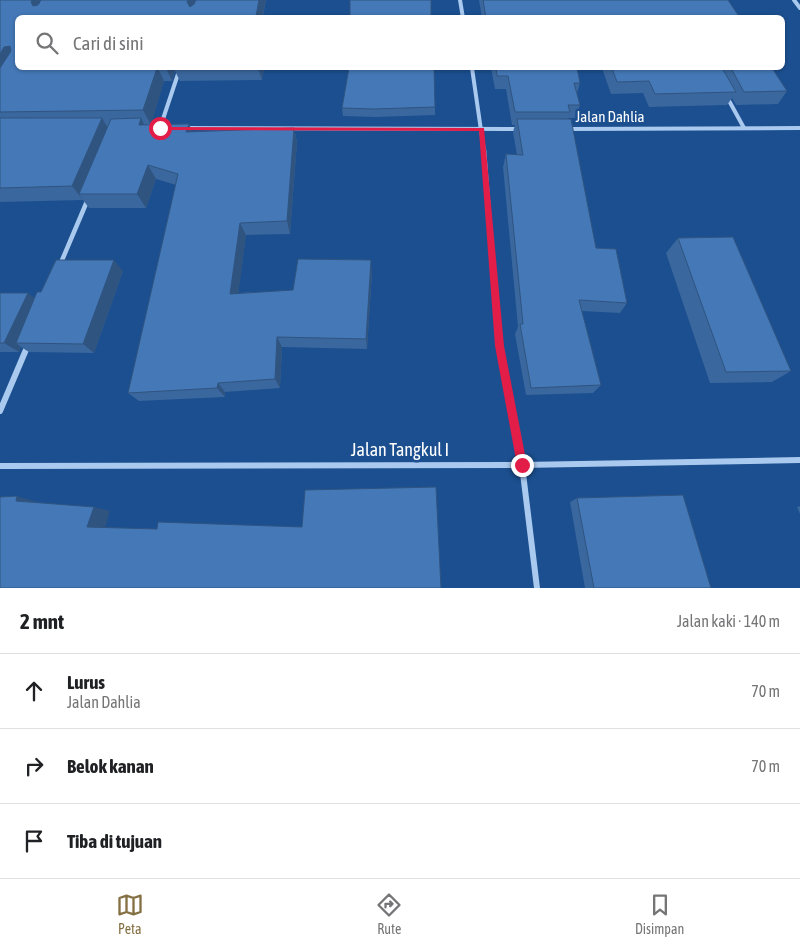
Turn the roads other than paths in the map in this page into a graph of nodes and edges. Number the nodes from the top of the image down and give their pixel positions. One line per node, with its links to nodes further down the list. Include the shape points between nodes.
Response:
1 (460, 0): 4 (street)
2 (794, 0): 3 (street)
3 (800, 8)
4 (462, 15)
5 (179, 70): 9 (street)
6 (472, 70): 14 (street)
7 (726, 94): 12 (street)
8 (151, 128): 9 (street)
9 (160, 128): 10 (street)
10 (170, 128)
11 (179, 128): 14 (street)
12 (744, 128): 13 (street, Jalan Dahlia); 16 (street, Jalan Dahlia)
13 (800, 128)
14 (482, 129): 15 (street); 22 (street, via 499,346)
15 (530, 129)
16 (559, 129)
17 (90, 192): 18 (street)
18 (57, 274)
19 (30, 338): 20 (street)
20 (0, 411)
21 (800, 460): 22 (street, Jalan Tangkul I)
22 (522, 465): 23 (street, Jalan Tangkul I); 24 (street)
23 (0, 466)
24 (537, 588)

